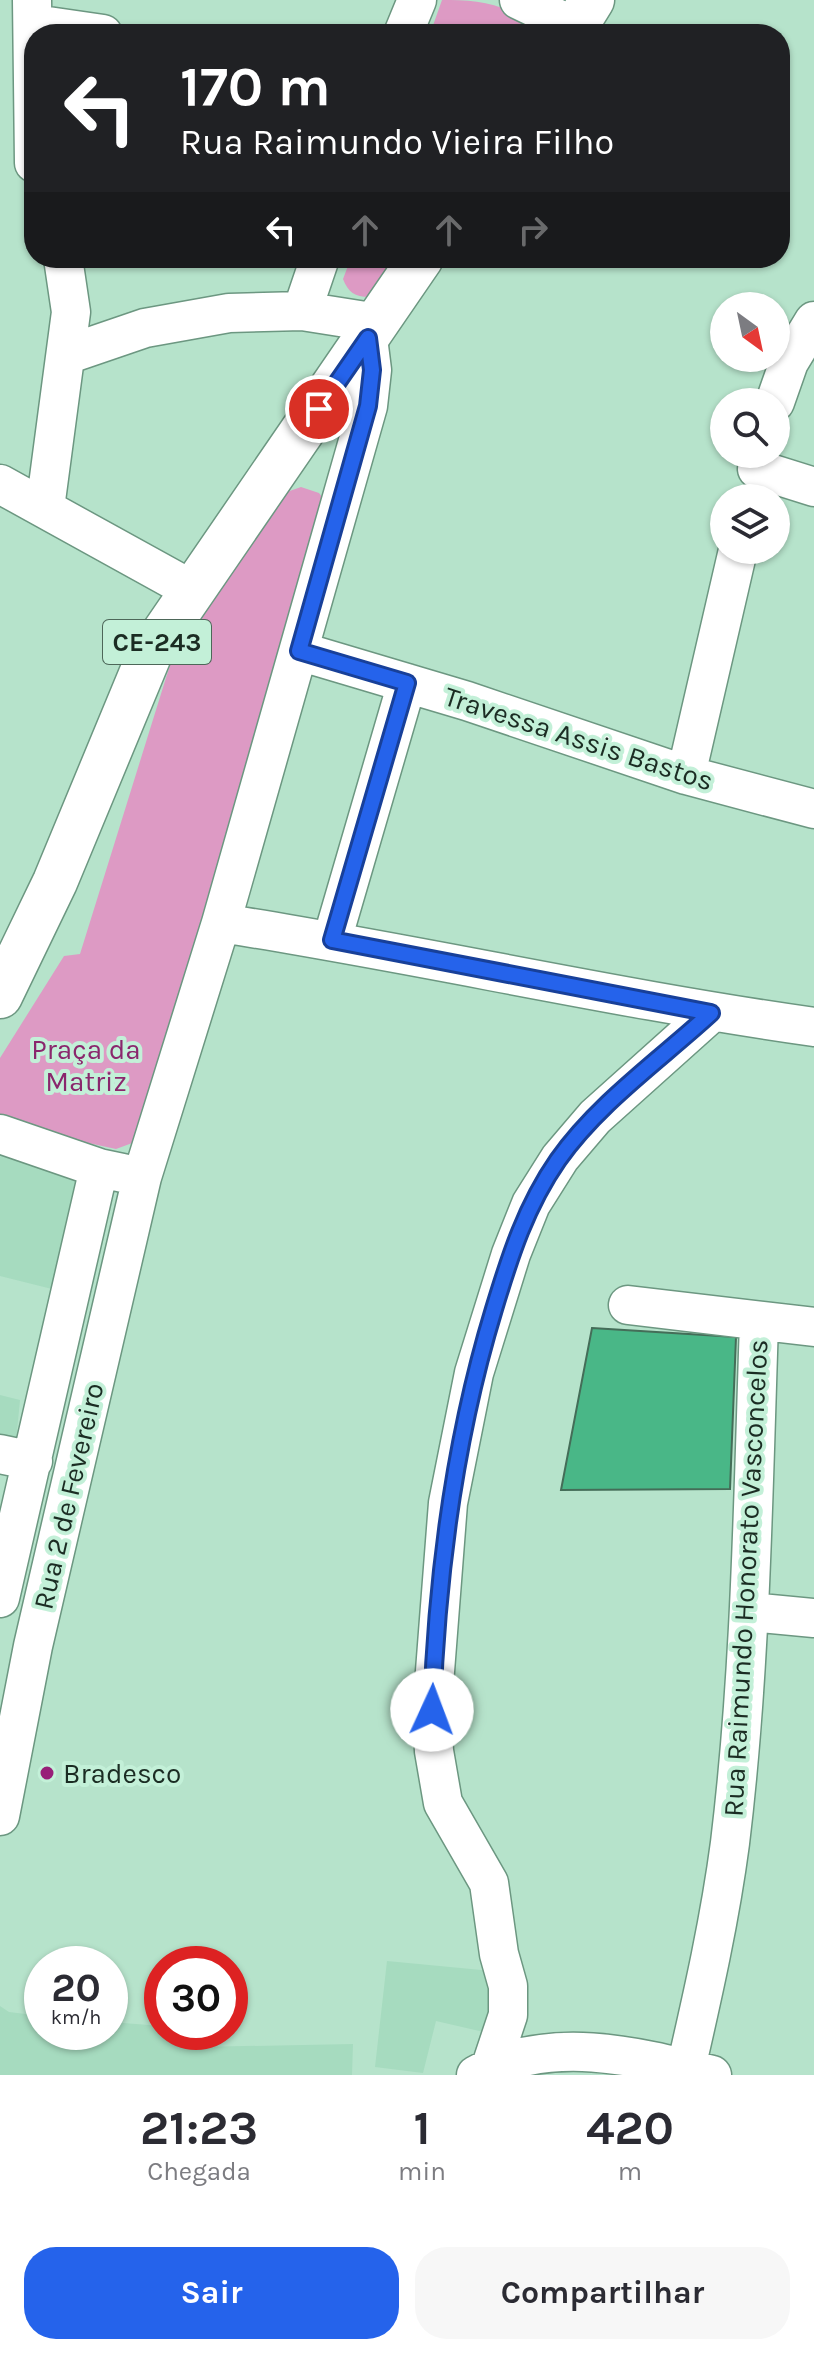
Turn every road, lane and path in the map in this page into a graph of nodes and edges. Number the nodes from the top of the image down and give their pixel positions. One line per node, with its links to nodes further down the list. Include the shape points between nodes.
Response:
1 (417, 0): 6 (street)
2 (519, 0): 4 (street)
3 (33, 12): 5 (street)
4 (579, 20)
5 (71, 24)
6 (407, 24)
7 (64, 268): 13 (street, via 71,312)
8 (317, 268): 10 (street)
9 (414, 268): 12 (main road, CE-243)
10 (302, 311): 12 (street); 13 (street, via 229,313 145,328)
11 (814, 321): 14 (street)
12 (373, 331): 20 (main road, CE-243); 21 (street, Rua 2 de Fevereiro, via 368,406)
13 (66, 355): 18 (street)
14 (780, 388)
15 (756, 474): 17 (street)
16 (0, 484): 18 (street)
17 (814, 487)
18 (45, 508): 20 (street)
19 (735, 564): 23 (street)
20 (192, 590): 27 (main road, CE-243, via 150,653 55,882)
21 (299, 651): 22 (street, Travessa Assis Bastos); 25 (street, Rua 2 de Fevereiro)
22 (407, 683): 23 (street, Travessa Assis Bastos); 26 (street)
23 (686, 775): 24 (street, Travessa Assis Bastos)
24 (814, 809)
25 (221, 923): 26 (street); 32 (street, Rua 2 de Fevereiro)
26 (332, 940): 28 (street)
27 (0, 996)
28 (711, 1013): 29 (street); 41 (street, via 595,1117 560,1158 531,1204 474,1373 448,1503 434,1655 434,1751 443,1803 489,1883 508,1986)
29 (814, 1027)
30 (0, 1134): 31 (street)
31 (99, 1168): 32 (street); 36 (street, Rua 2 de Fevereiro)
32 (142, 1177): 40 (street, Rua 2 de Fevereiro, via 33,1646)
33 (628, 1305): 34 (street, Rua Raimundo Honorato Vasconcelos)
34 (759, 1323): 35 (street, Rua Raimundo Honorato Vasconcelos); 38 (street, Rua Raimundo Honorato Vasconcelos)
35 (814, 1327)
36 (16, 1458): 37 (street, Rua 2 de Fevereiro)
37 (0, 1598)
38 (749, 1612): 39 (street); 43 (street, Rua Raimundo Honorato Vasconcelos, via 730,1842)
39 (814, 1618)
40 (0, 1816)
41 (508, 2015): 42 (street); 44 (street)
42 (543, 2064): 43 (street, via 599,2052); 44 (street)
43 (699, 2072)
44 (484, 2073)

